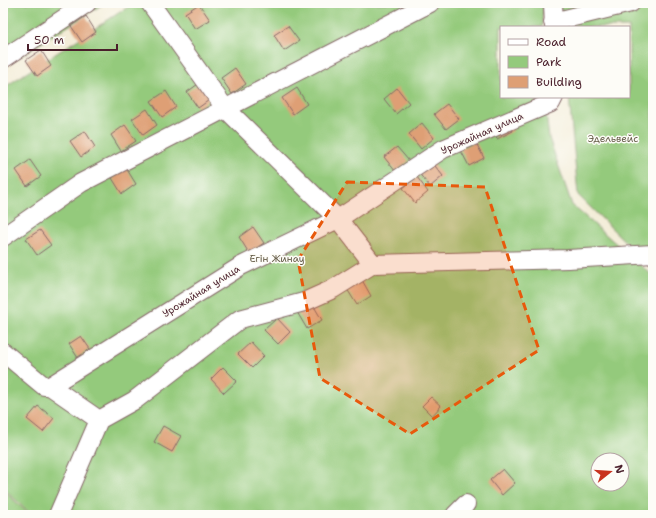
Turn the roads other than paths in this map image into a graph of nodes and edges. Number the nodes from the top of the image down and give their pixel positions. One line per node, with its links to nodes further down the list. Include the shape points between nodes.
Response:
1 (86, 3): 7 (street)
2 (150, 3): 9 (street)
3 (430, 3): 9 (street)
4 (552, 3): 6 (street)
5 (631, 3): 6 (street)
6 (554, 25)
7 (3, 59)
8 (554, 98): 10 (street, Урожайная улица, via 551,103 443,149)
9 (225, 108): 10 (street); 11 (street, via 81,183)
10 (338, 219): 13 (street); 15 (street, Урожайная улица, via 241,266)
11 (3, 236)
12 (653, 254): 13 (street)
13 (373, 264): 16 (street, via 333,289 304,302 240,319 135,400)
14 (3, 352): 15 (street, via 44,386)
15 (50, 386): 16 (street)
16 (99, 420): 17 (street)
17 (58, 515)

